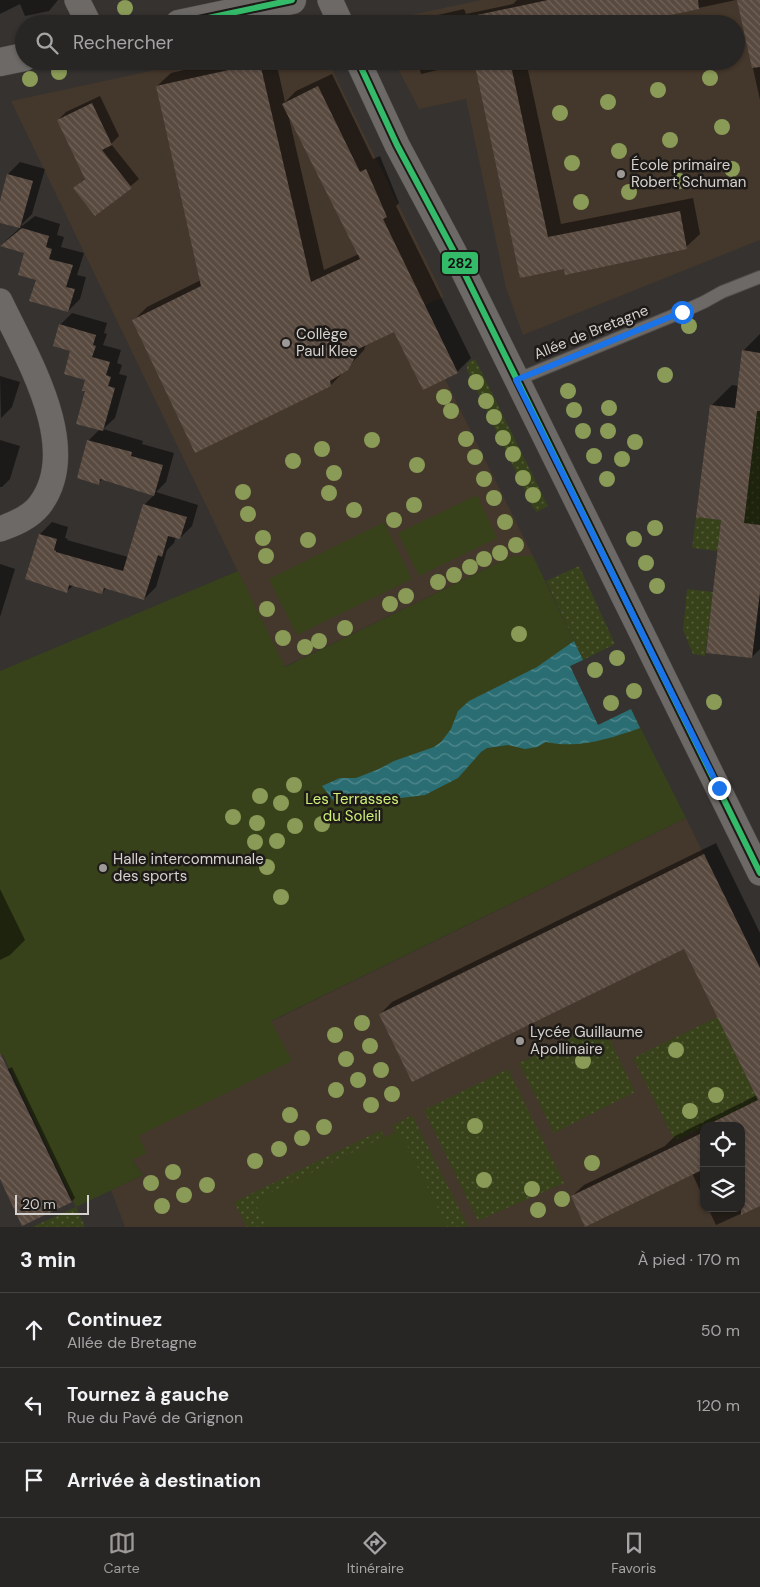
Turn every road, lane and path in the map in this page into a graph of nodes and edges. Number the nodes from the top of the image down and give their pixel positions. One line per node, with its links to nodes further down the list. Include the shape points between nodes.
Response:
1 (77, 0): 4 (street)
2 (292, 0): 5 (street)
3 (330, 0): 6 (street)
4 (84, 15)
5 (221, 15)
6 (337, 15)
7 (15, 59): 8 (street)
8 (0, 62)
9 (362, 70): 12 (street)
10 (760, 277): 12 (lane, Allée de Bretagne)
11 (0, 302): 13 (street, via 48,406 56,463 49,488 38,507 18,522)
12 (516, 380): 14 (street)
13 (0, 529)
14 (760, 874)

